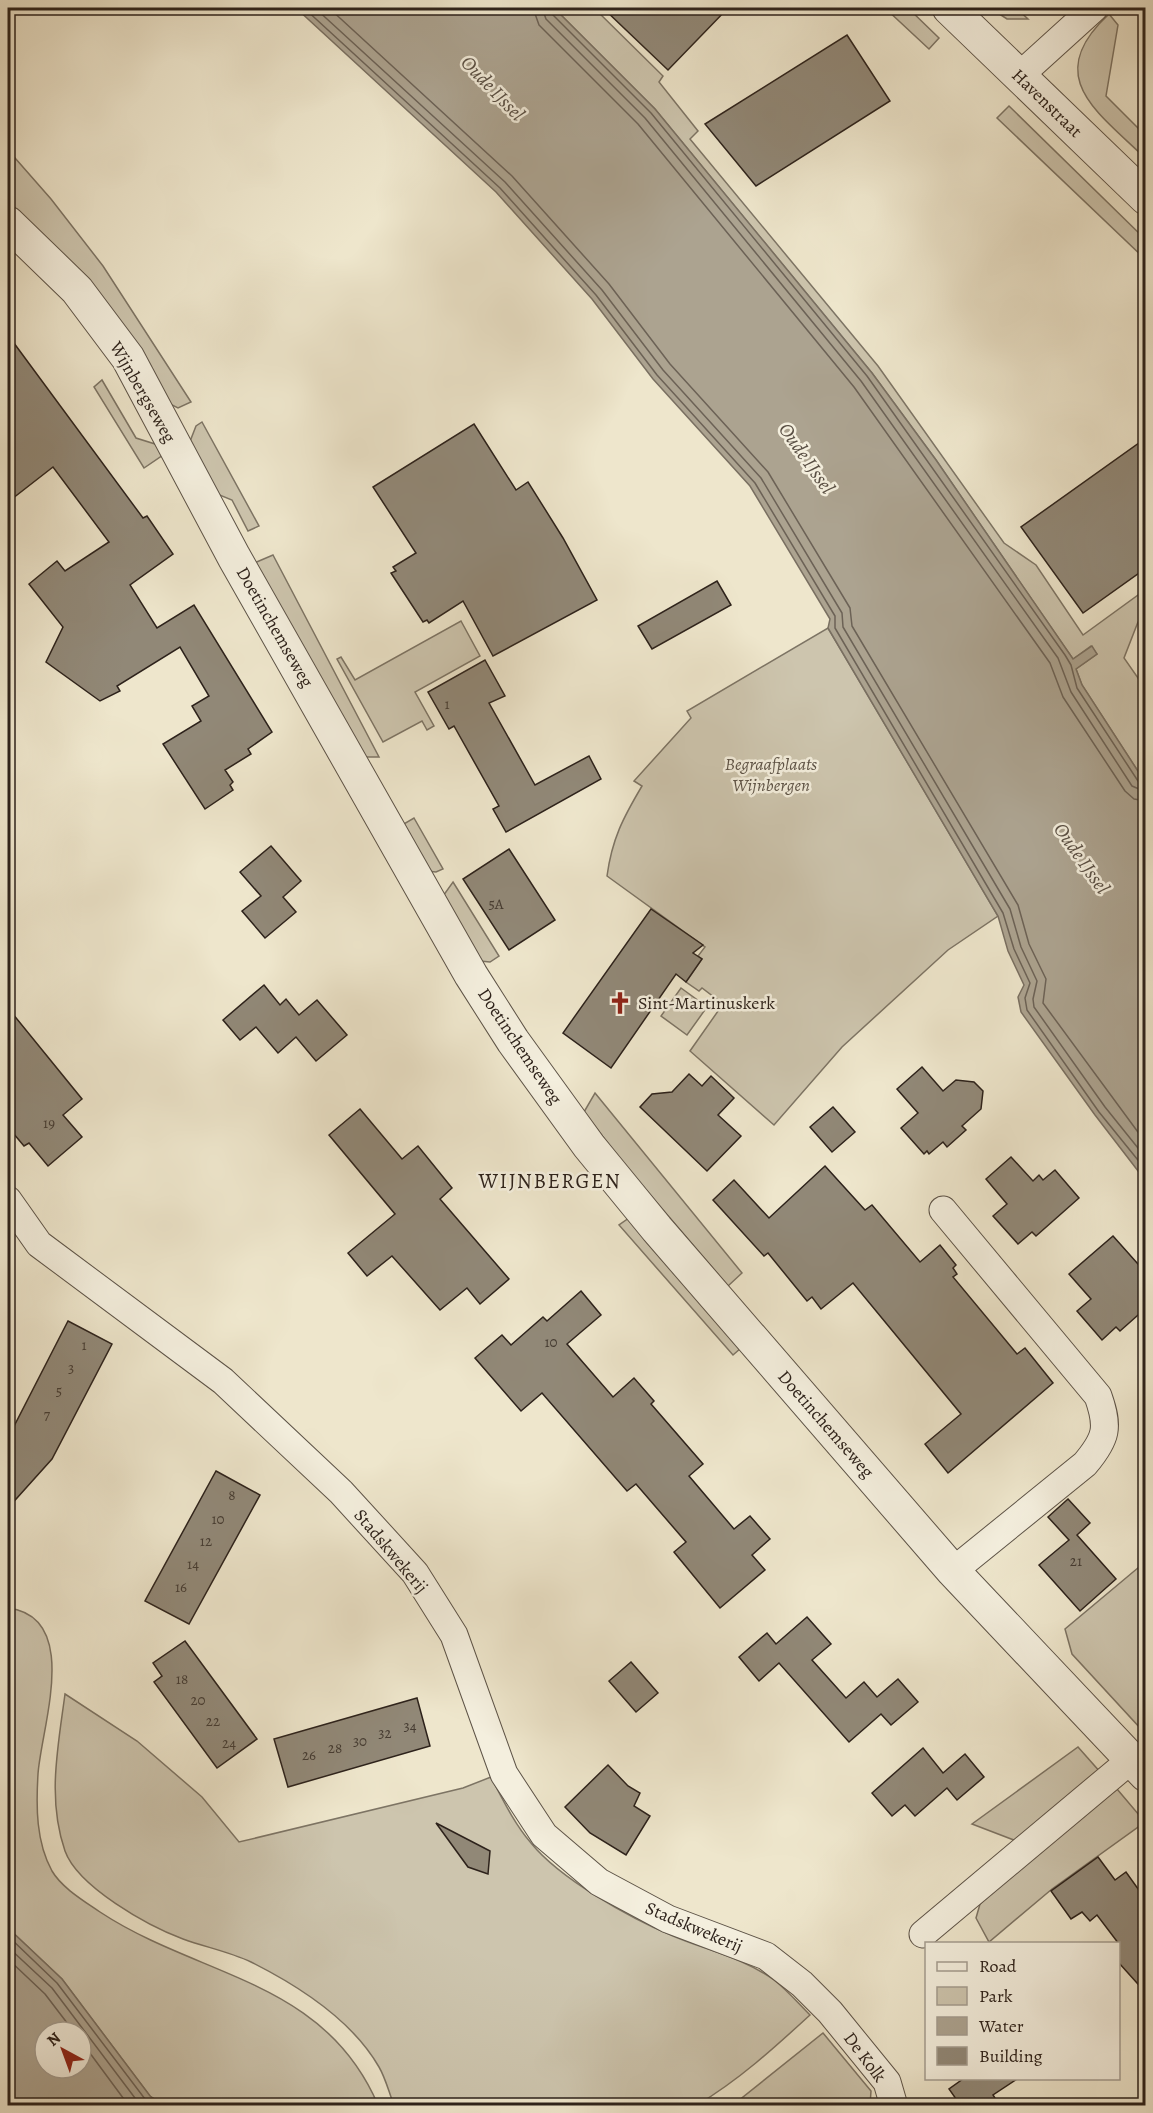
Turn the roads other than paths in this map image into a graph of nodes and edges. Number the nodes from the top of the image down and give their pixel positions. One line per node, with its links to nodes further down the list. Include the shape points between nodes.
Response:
1 (950, 8): 5 (street, Havenstraat)
2 (1069, 8): 3 (street)
3 (1077, 8)
4 (1094, 8): 5 (street)
5 (1019, 76): 6 (street, Havenstraat)
6 (1146, 198)
7 (8, 223): 8 (street, Wijnbergseweg, via 77,290 128,358)
8 (180, 457): 11 (street, Doetinchemseweg, via 471,975 513,1041 589,1146 657,1229)
9 (8, 1200): 14 (street, Stadskwekerij, via 39,1244 223,1381 341,1492 415,1573 454,1635 504,1774 544,1835 598,1882 668,1919 766,1956)
10 (943, 1210): 11 (street, via 1098,1396 1106,1417 1105,1433 1085,1464)
11 (953, 1572): 12 (street, Doetinchemseweg)
12 (1139, 1767): 13 (street)
13 (923, 1934)
14 (830, 2012): 15 (street, De Kolk, via 886,2082)
15 (894, 2106)

